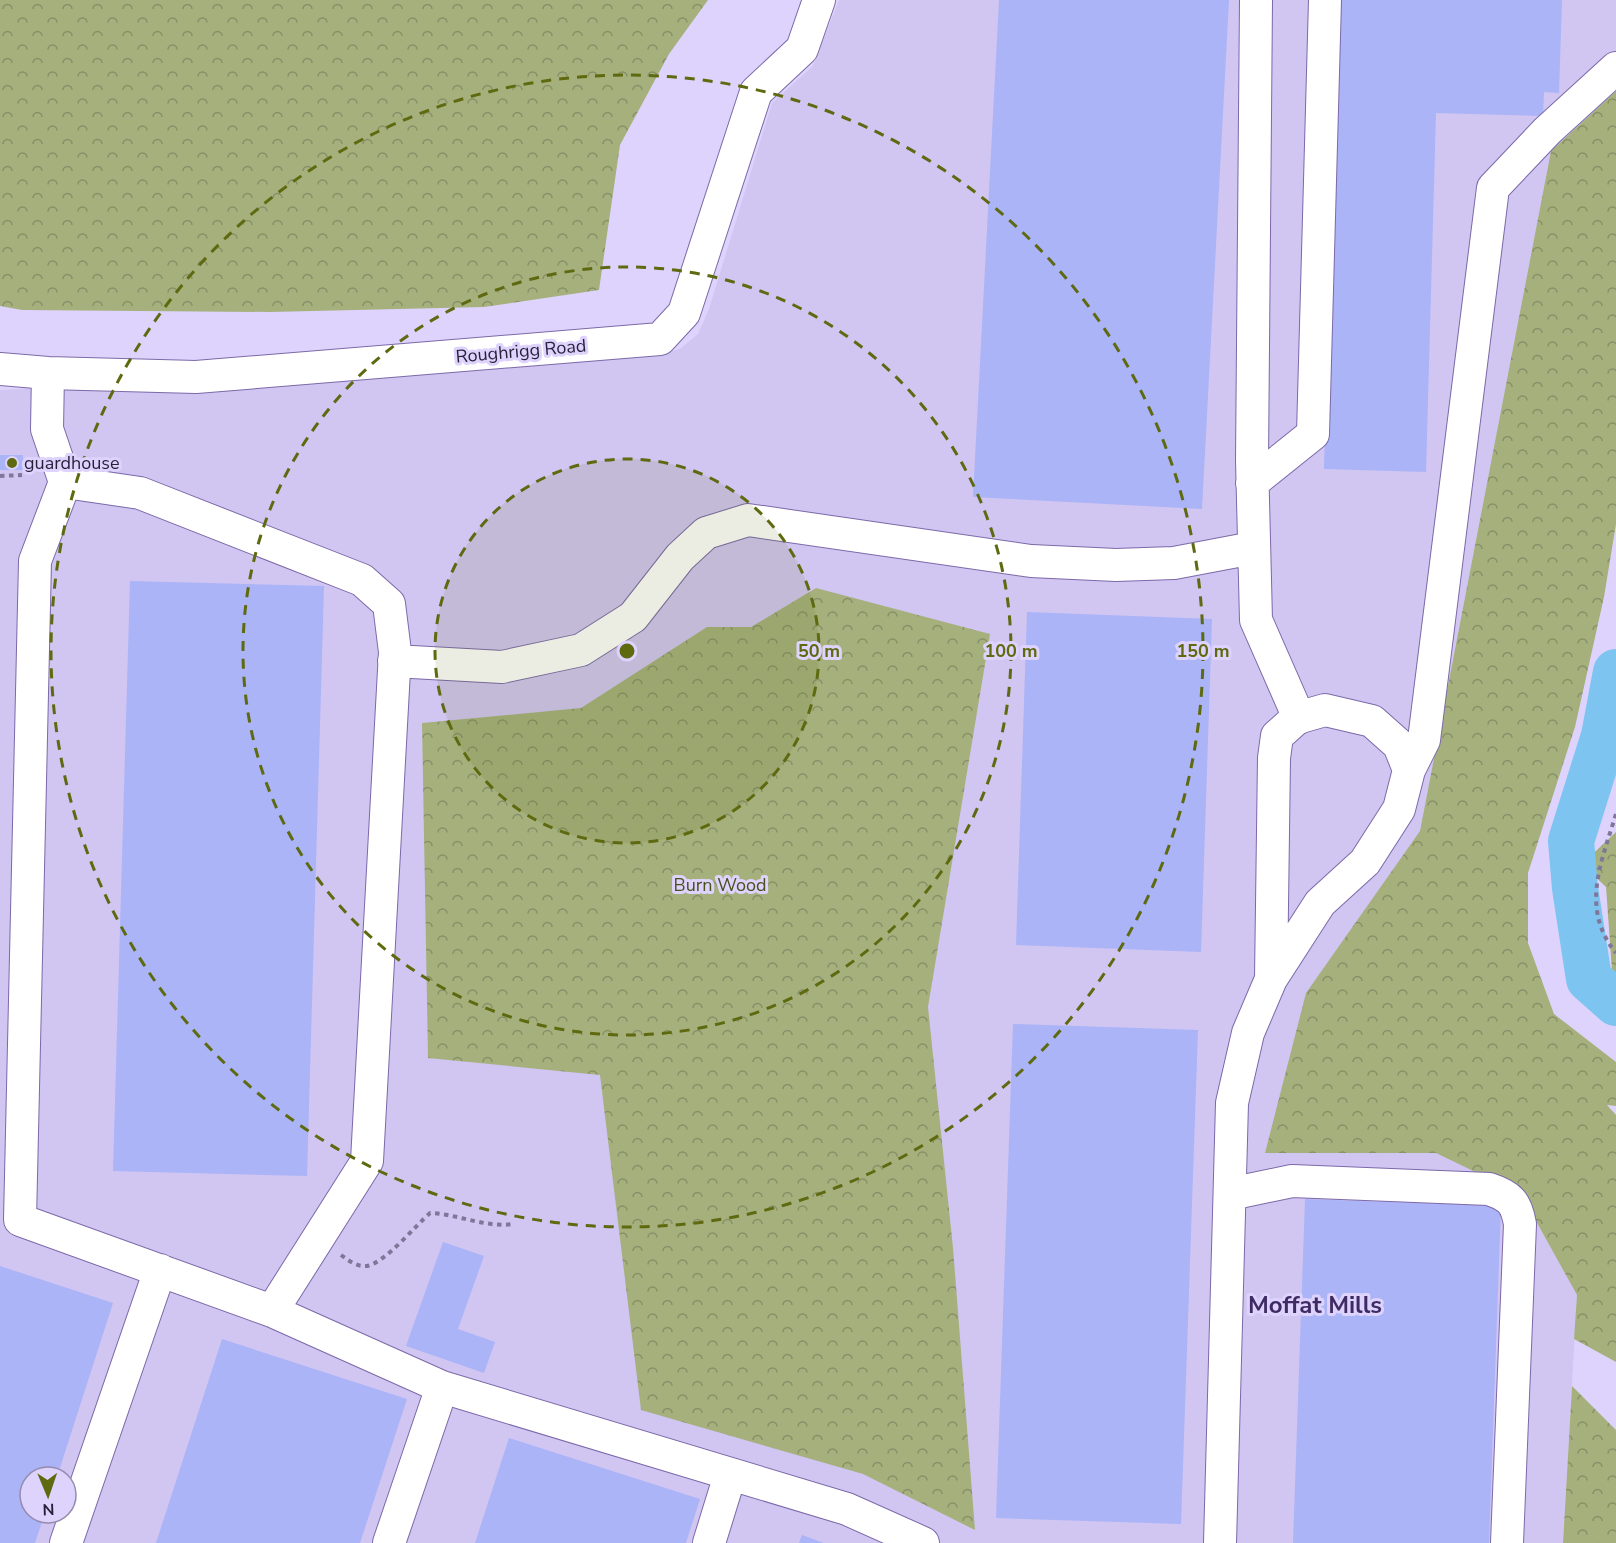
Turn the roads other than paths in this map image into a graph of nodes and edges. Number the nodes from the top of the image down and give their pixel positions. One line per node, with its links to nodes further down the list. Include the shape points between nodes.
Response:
1 (819, 0): 6 (street, Roughrigg Road, via 802,49 756,92 684,313 660,339 196,376)
2 (1256, 0): 8 (street)
3 (1325, 0): 8 (street, via 1313,434)
4 (1616, 68): 12 (street, via 1547,131 1493,188 1424,740)
5 (0, 369): 6 (street, Roughrigg Road)
6 (48, 373): 7 (street, via 47,429)
7 (65, 482): 10 (street, via 140,493 362,580 389,604); 15 (street, via 35,561)
8 (1252, 483): 9 (street)
9 (1253, 548): 10 (street, via 1174,563 1031,561 748,520 706,533 680,557 633,617 581,650 502,667); 11 (street, via 1256,620)
10 (394, 661): 17 (street, via 367,1161)
11 (1299, 718): 12 (street, via 1324,710 1372,721 1399,745); 13 (street, via 1277,736 1274,758)
12 (1409, 770): 13 (street, via 1399,809 1365,862 1320,903)
13 (1271, 979): 14 (street, via 1248,1033 1232,1103)
14 (1230, 1194): 24 (street); 25 (street, via 1292,1181 1489,1189 1508,1195 1517,1206 1520,1224)
15 (10, 1216): 16 (street)
16 (159, 1270): 17 (street); 20 (street)
17 (272, 1311): 18 (street)
18 (441, 1387): 19 (street); 21 (street)
19 (730, 1475): 22 (street); 23 (street, via 847,1509)
20 (66, 1543)
21 (389, 1543)
22 (708, 1543)
23 (922, 1543)
24 (1221, 1543)
25 (1507, 1543)

